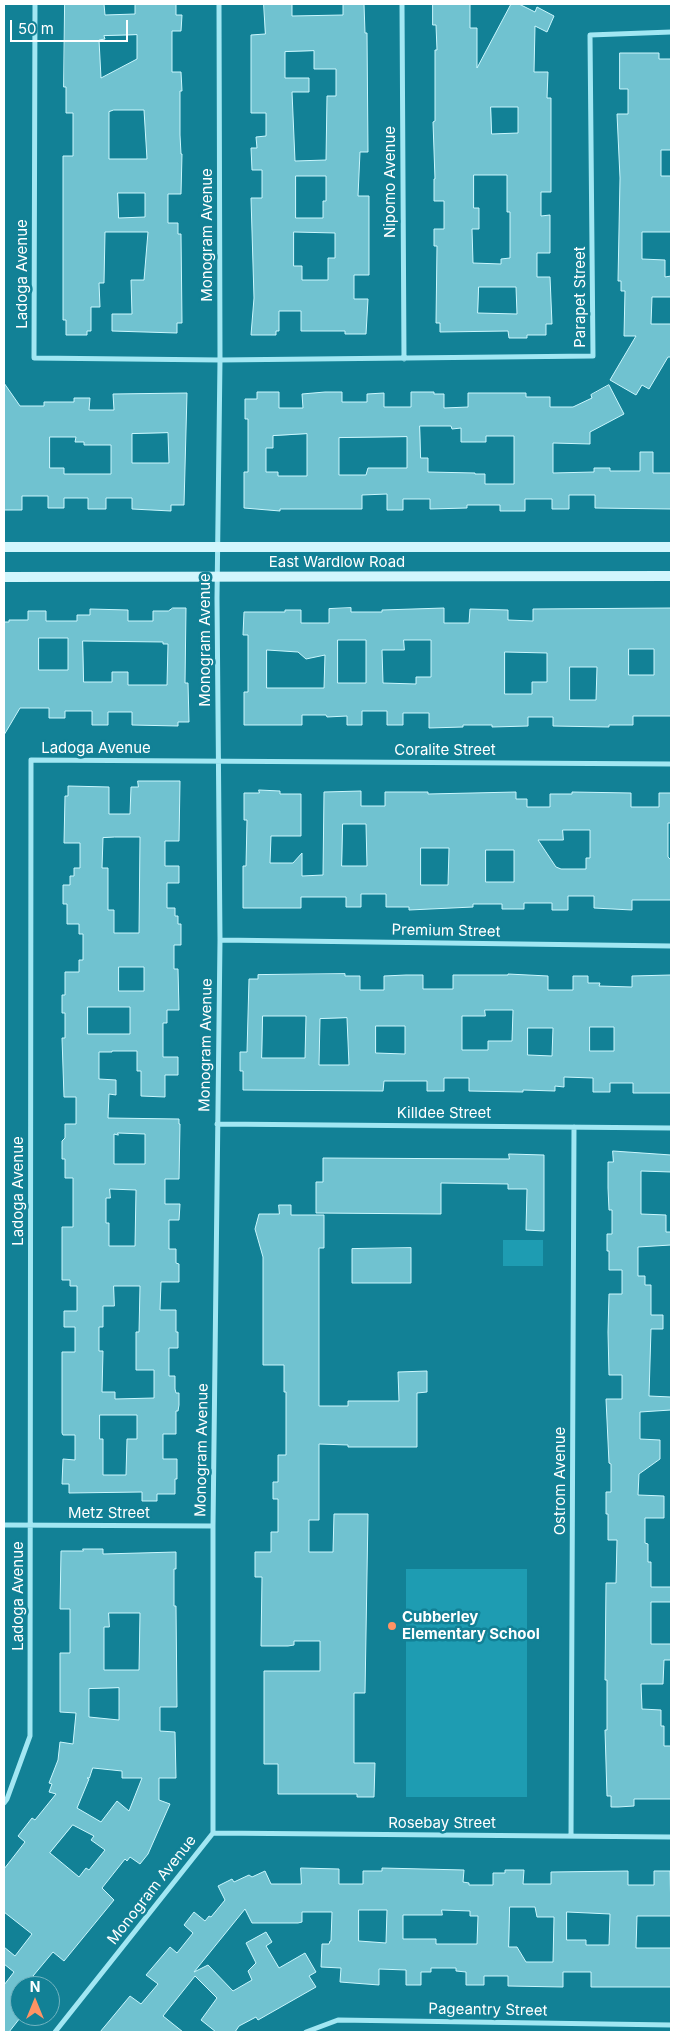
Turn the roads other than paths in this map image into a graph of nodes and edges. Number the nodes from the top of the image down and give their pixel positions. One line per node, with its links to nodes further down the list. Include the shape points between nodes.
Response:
1 (35, 4): 6 (street, Ladoga Avenue, via 34,358)
2 (219, 4): 6 (street, Monogram Avenue)
3 (402, 4): 5 (street, Nipomo Avenue)
4 (671, 32): 5 (street, Parapet Street, via 590,35 593,356)
5 (404, 359): 6 (street, Parapet Street)
6 (220, 360): 8 (street, Monogram Avenue)
7 (4, 547): 8 (main road, East Wardlow Road)
8 (218, 547): 9 (main road, East Wardlow Road); 12 (street, Monogram Avenue)
9 (671, 547)
10 (671, 576): 12 (main road, East Wardlow Road)
11 (4, 577): 12 (main road, East Wardlow Road)
12 (217, 577): 13 (street, Monogram Avenue)
13 (218, 761): 14 (street, Coralite Street); 15 (street, Monogram Avenue); 21 (street, Ladoga Avenue, via 31,760)
14 (671, 764)
15 (220, 940): 16 (street, Premium Street); 17 (street, Monogram Avenue)
16 (671, 946)
17 (217, 1124): 18 (street, Killdee Street); 22 (street, Monogram Avenue)
18 (574, 1127): 19 (street, Killdee Street); 25 (street, Ostrom Avenue)
19 (671, 1128)
20 (4, 1525): 21 (street, Metz Street)
21 (31, 1525): 22 (street, Metz Street); 23 (street, Ladoga Avenue, via 30,1736)
22 (214, 1526): 24 (street, Monogram Avenue)
23 (4, 1803)
24 (213, 1833): 25 (street, Rosebay Street); 28 (street, Monogram Avenue)
25 (571, 1836): 26 (street, Rosebay Street)
26 (671, 1837)
27 (671, 2025): 29 (street, Pageantry Street, via 338,2020)
28 (55, 2032)
29 (306, 2032)

